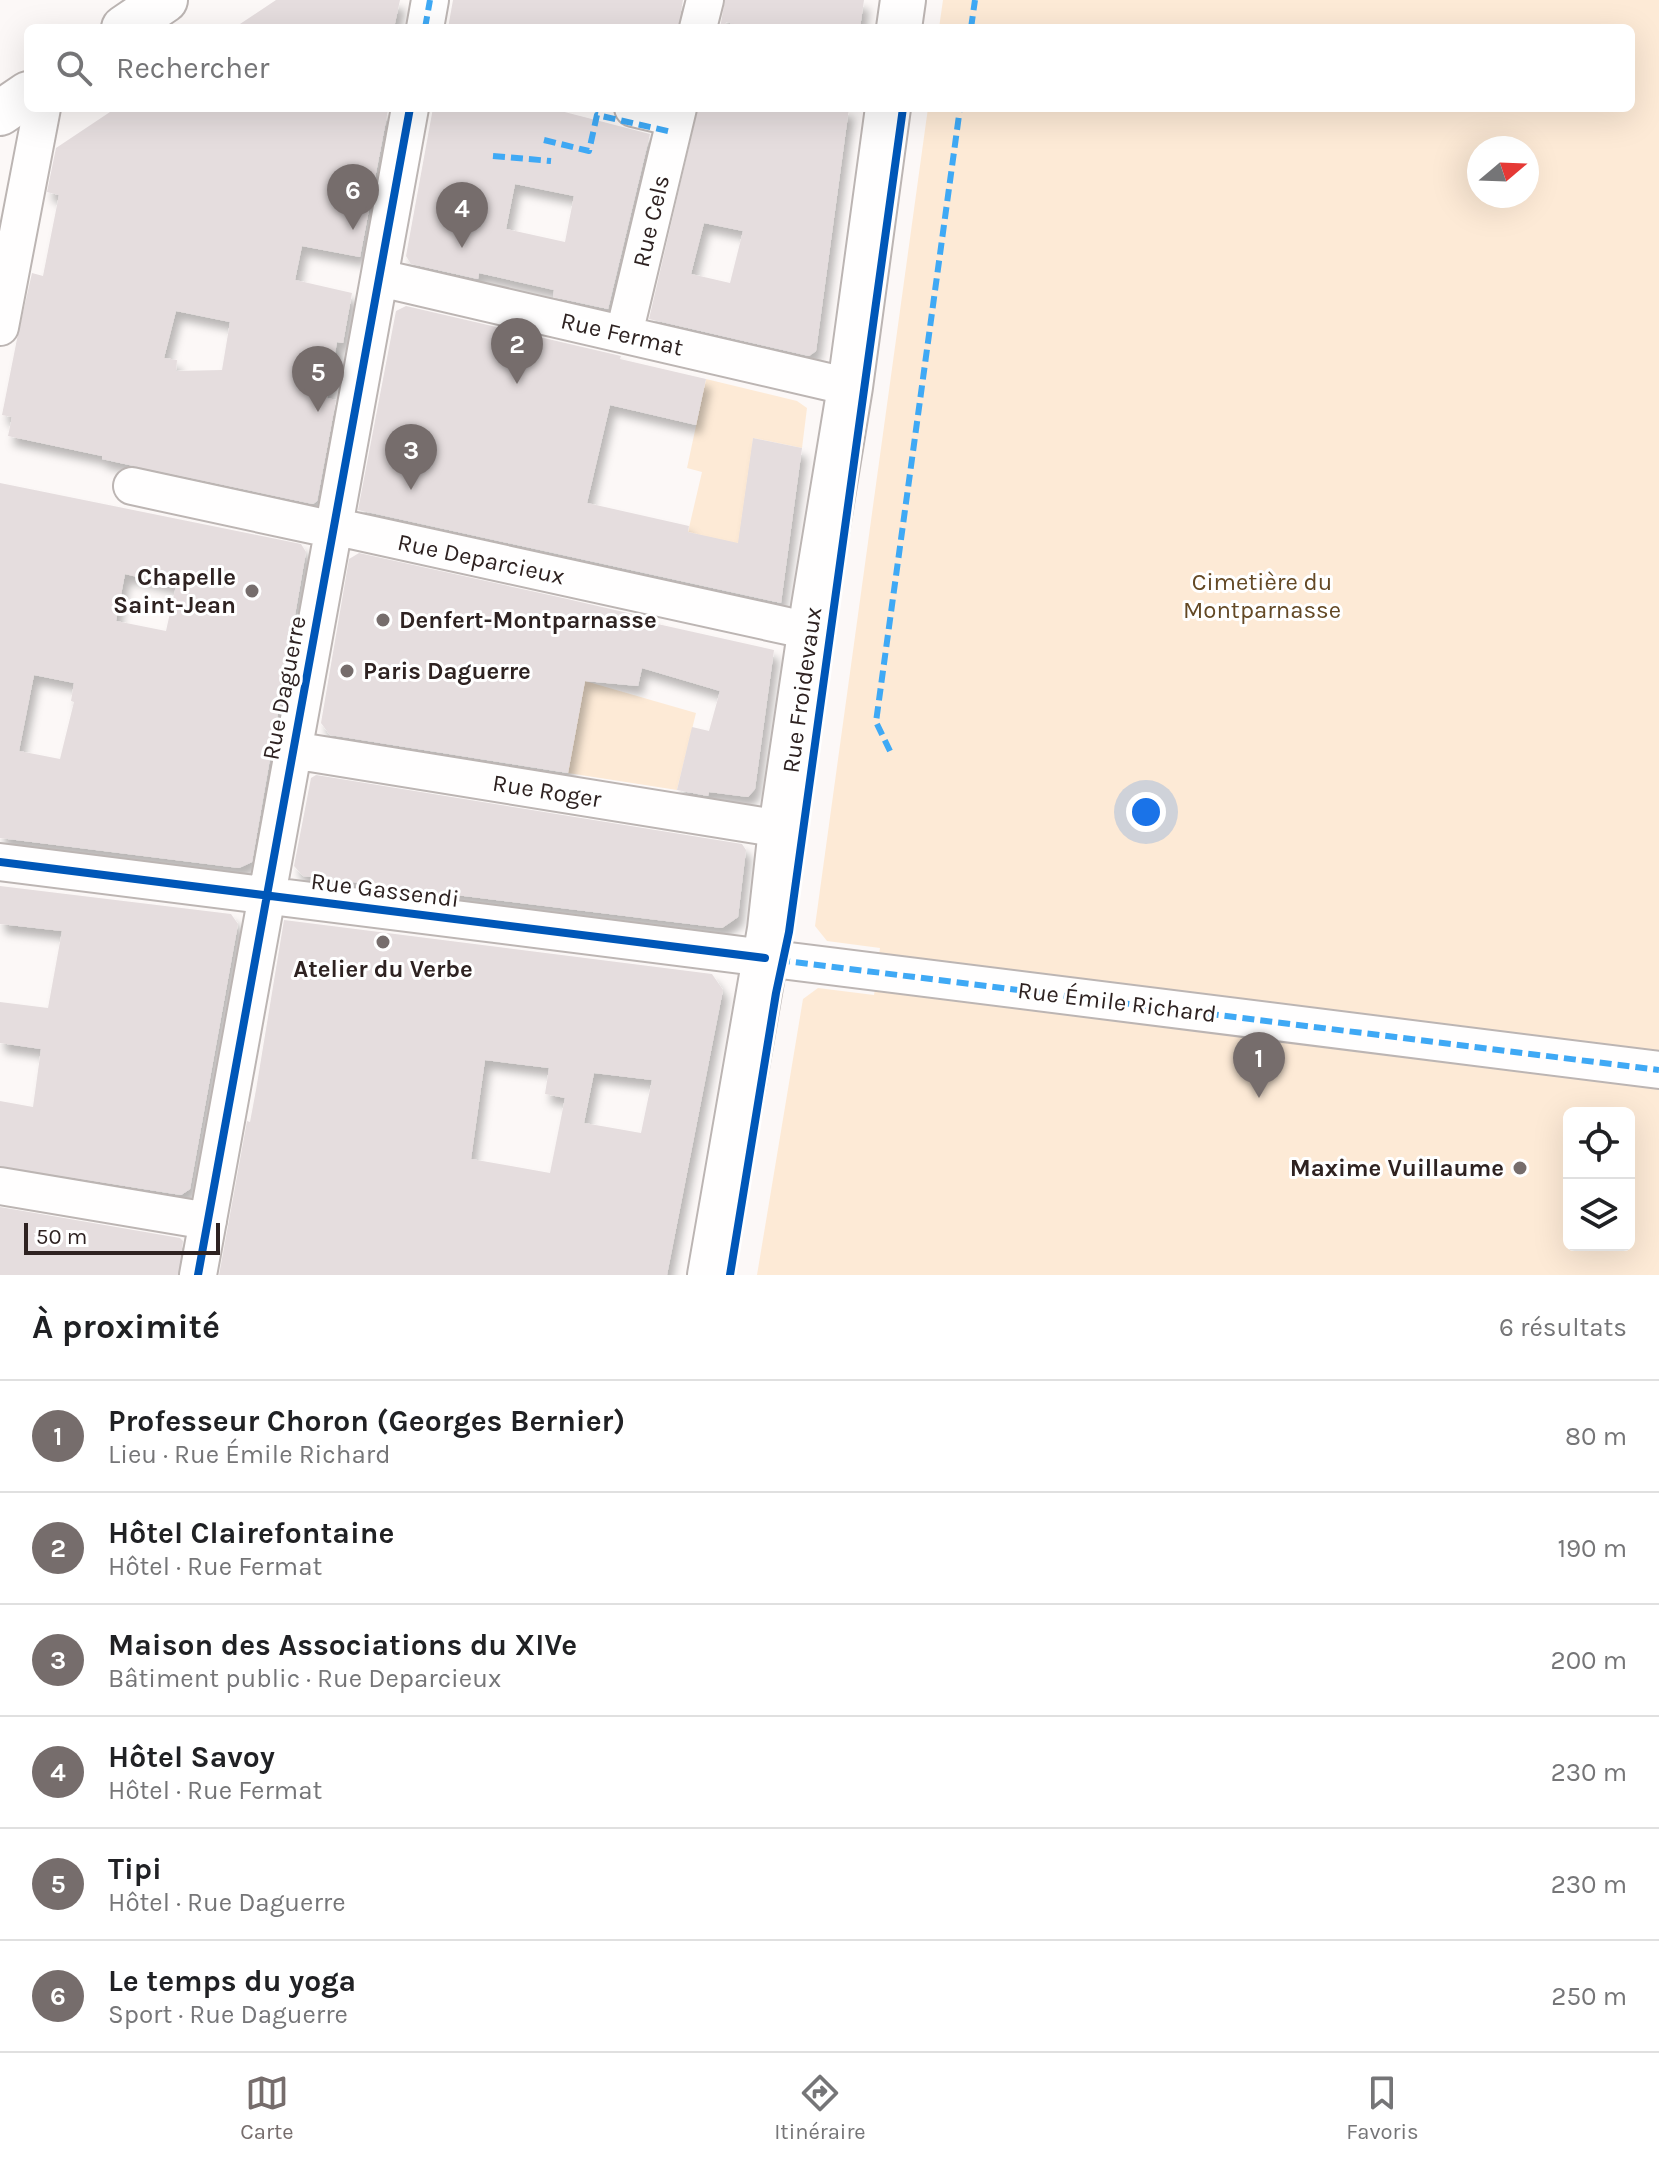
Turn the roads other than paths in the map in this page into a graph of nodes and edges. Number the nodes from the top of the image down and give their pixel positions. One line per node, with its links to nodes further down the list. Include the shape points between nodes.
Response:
1 (165, 0): 5 (main road)
2 (430, 0): 6 (street)
3 (705, 0): 7 (street)
4 (903, 0): 8 (main road)
5 (130, 24)
6 (426, 24)
7 (699, 24)
8 (900, 24)
9 (24, 97): 13 (main road)
10 (41, 112): 16 (street)
11 (409, 112): 15 (street, Rue Daguerre)
12 (887, 112): 18 (main road, Rue Froidevaux)
13 (0, 113)
14 (677, 113): 17 (street, Rue Cels)
15 (380, 278): 17 (street, Rue Fermat); 20 (street, Rue Daguerre)
16 (0, 327)
17 (624, 334): 18 (street, Rue Fermat)
18 (850, 387): 21 (main road, Rue Froidevaux)
19 (132, 486): 20 (street, Rue Deparcieux)
20 (334, 528): 21 (street, Rue Deparcieux); 22 (street, Rue Daguerre)
21 (810, 631): 23 (main road, Rue Froidevaux)
22 (292, 750): 23 (street, Rue Roger); 25 (street, Rue Daguerre)
23 (781, 829): 26 (main road, Rue Froidevaux)
24 (0, 862): 25 (street, Rue Gassendi)
25 (267, 897): 26 (street, Rue Gassendi); 29 (street, Rue Daguerre)
26 (765, 958): 27 (street, Rue Émile Richard); 31 (main road, Rue Froidevaux)
27 (1659, 1070)
28 (0, 1186): 29 (street)
29 (208, 1221): 30 (street, Rue Daguerre)
30 (198, 1275)
31 (710, 1275)

